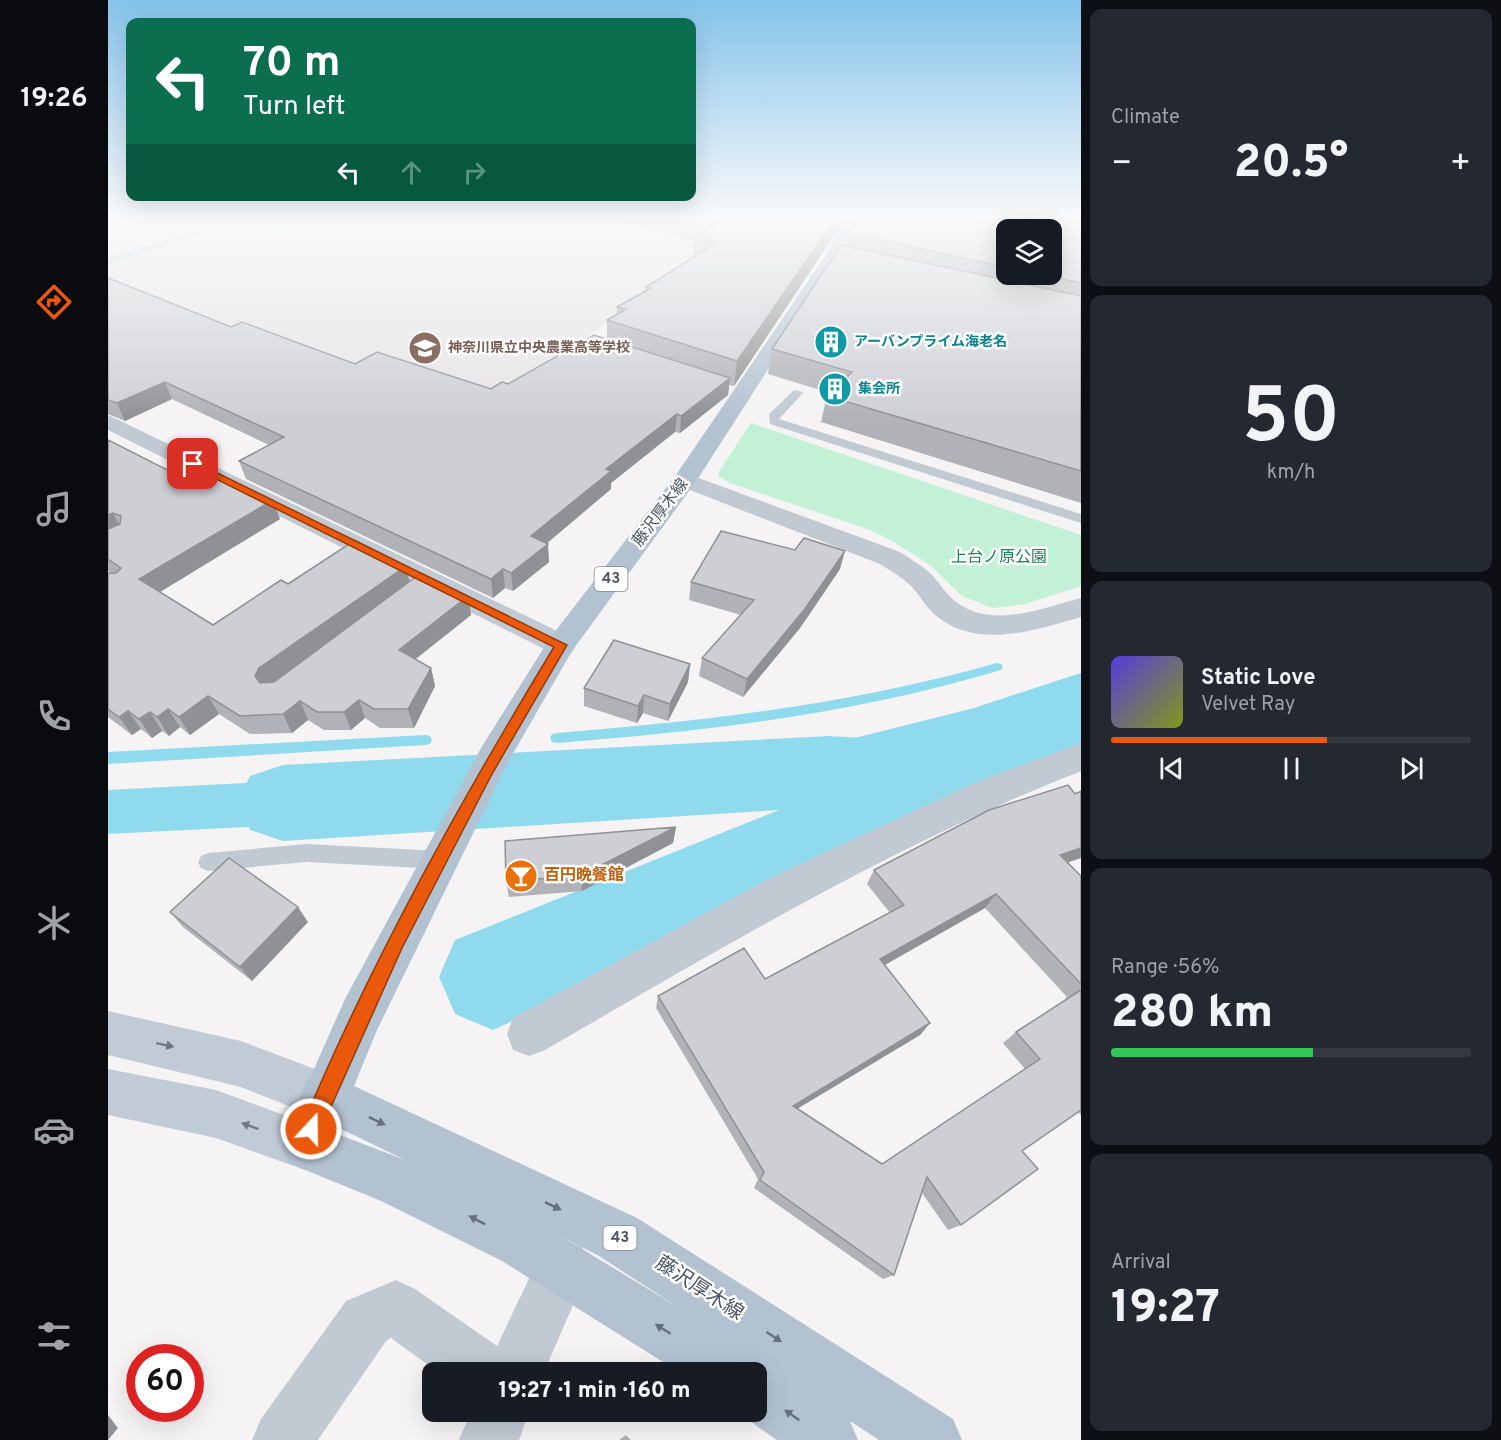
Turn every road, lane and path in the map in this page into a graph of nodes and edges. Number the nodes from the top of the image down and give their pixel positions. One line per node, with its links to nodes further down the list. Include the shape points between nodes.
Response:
1 (811, 286): 4 (main road, 藤沢厚木線 / 43, via 735,391)
2 (798, 392): 5 (lane, via 773,417 774,421)
3 (108, 422): 7 (street, via 417,587)
4 (686, 480): 6 (street, via 890,558 919,578 945,607 962,619 985,627 1006,627); 7 (main road, 藤沢厚木線 / 43)
5 (1081, 519)
6 (1081, 607)
7 (561, 645): 9 (main road, 藤沢厚木線 / 43, via 486,770)
8 (1081, 757): 12 (street, via 987,793 782,892)
9 (447, 848): 10 (lane, via 307,853); 14 (main road, 藤沢厚木線 / 43, via 396,942)
10 (208, 862)
11 (108, 1033): 14 (street, one-way to 14, via 241,1064)
12 (530, 1034)
13 (108, 1092): 15 (street, one-way to 13, via 216,1114)
14 (324, 1096): 15 (main road, 藤沢厚木線 / 43); 25 (main road, 藤沢厚木線 / 43, one-way to 25, via 618,1237)
15 (305, 1146): 16 (main road, one-way to 15, via 462,1212)
16 (562, 1266): 18 (street); 19 (main road, one-way to 16)
17 (471, 1362): 22 (street, via 396,1308 366,1321)
18 (519, 1362)
19 (715, 1362)
20 (767, 1398): 24 (main road, one-way to 20)
21 (496, 1422): 23 (street)
22 (282, 1440)
23 (489, 1440)
24 (828, 1440)
25 (932, 1440)

